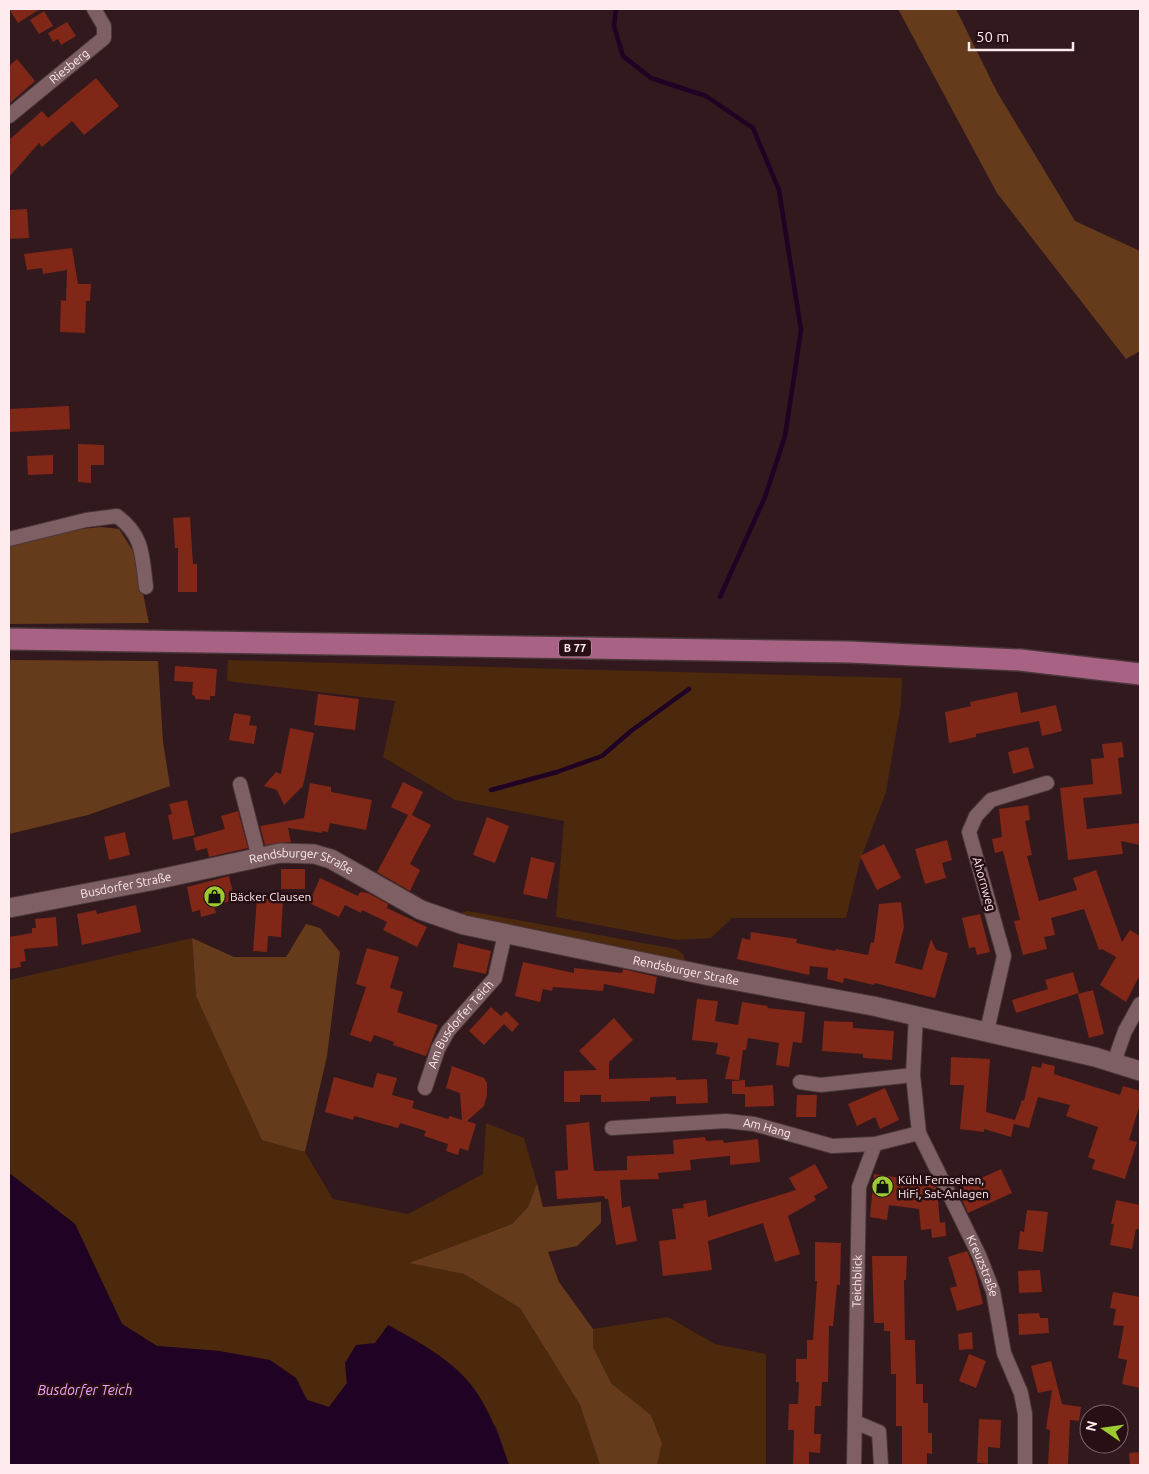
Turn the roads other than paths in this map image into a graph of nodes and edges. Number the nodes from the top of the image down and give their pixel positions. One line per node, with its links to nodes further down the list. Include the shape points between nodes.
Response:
1 (94, 9): 2 (street, Riesberg, via 104,26 104,38)
2 (9, 116)
3 (9, 539): 4 (street, via 86,520 117,516 131,526 141,545)
4 (146, 587)
5 (9, 639): 6 (main road, B 77, via 850,652 1020,660)
6 (1140, 674)
7 (1047, 783): 14 (street, Ahornweg, via 990,800 976,816 969,832 1004,956)
8 (240, 784): 9 (street)
9 (251, 860): 10 (street, Busdorfer Straße); 11 (street, Rendsburger Straße, via 298,852 331,859 421,910 464,925)
10 (9, 908)
11 (505, 934): 13 (street, Rendsburger Straße); 19 (street, Am Busdorfer Teich, via 495,978 448,1031 438,1049)
12 (1140, 1004): 15 (street, via 1125,1031)
13 (916, 1015): 14 (street, Rendsburger Straße); 17 (street, Kreuzstraße)
14 (987, 1031): 15 (street, Rendsburger Straße)
15 (1114, 1062): 16 (street, Rendsburger Straße)
16 (1140, 1071)
17 (913, 1075): 18 (street, via 822,1085); 21 (street, Kreuzstraße)
18 (800, 1082)
19 (425, 1088)
20 (612, 1128): 22 (street, Am Hang, via 726,1122 754,1124 832,1146)
21 (919, 1133): 22 (street, Am Hang); 26 (street, Kreuzstraße, via 979,1255 993,1291 1004,1353 1021,1393)
22 (875, 1144): 23 (street, Teichblick, via 859,1187)
23 (855, 1422): 24 (street, Teichblick); 25 (street, via 879,1432)
24 (854, 1465)
25 (881, 1465)
26 (1025, 1465)

